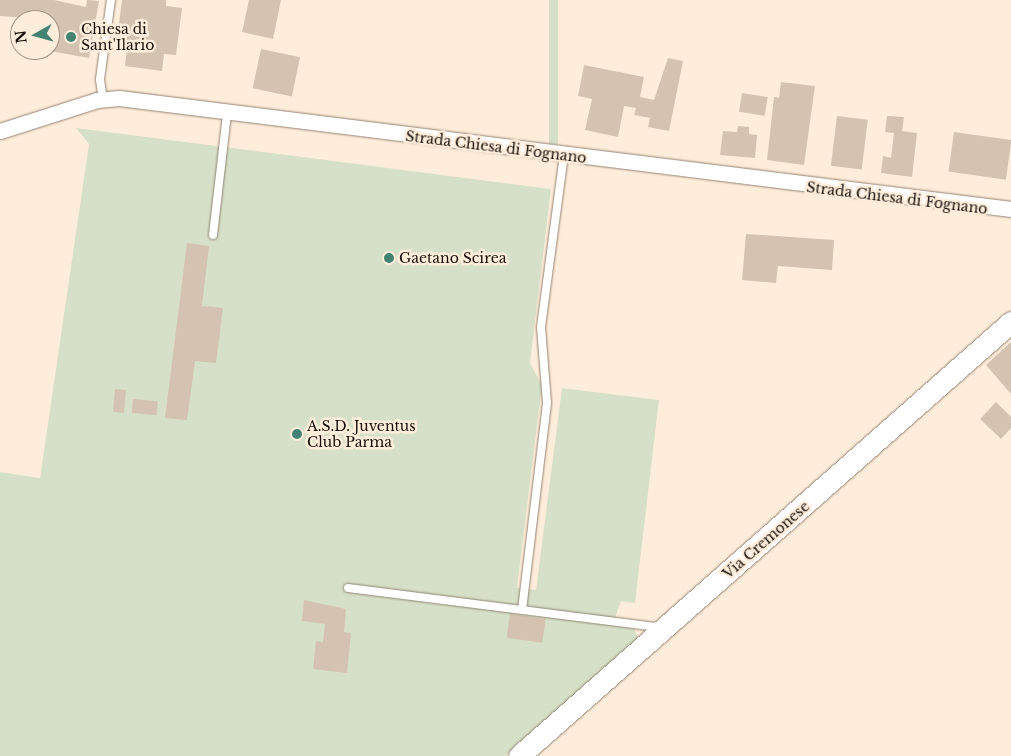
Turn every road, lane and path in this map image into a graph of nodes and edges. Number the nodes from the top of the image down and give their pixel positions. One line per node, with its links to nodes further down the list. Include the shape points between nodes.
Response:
1 (111, 0): 2 (lane, via 100,79)
2 (102, 99): 3 (street, Strada Chiesa di Fognano); 4 (street, Strada Chiesa di Fognano)
3 (227, 114): 5 (street, Strada Chiesa di Fognano); 8 (lane)
4 (0, 131)
5 (564, 155): 6 (street, Strada Chiesa di Fognano); 11 (lane, via 541,327 548,403)
6 (1003, 210): 7 (street, Strada Chiesa di Fognano)
7 (1011, 219)
8 (213, 235)
9 (1011, 322): 12 (main road, Via Cremonese)
10 (348, 588): 11 (lane)
11 (522, 610): 12 (lane)
12 (665, 628): 13 (main road, Via Cremonese)
13 (519, 756)

